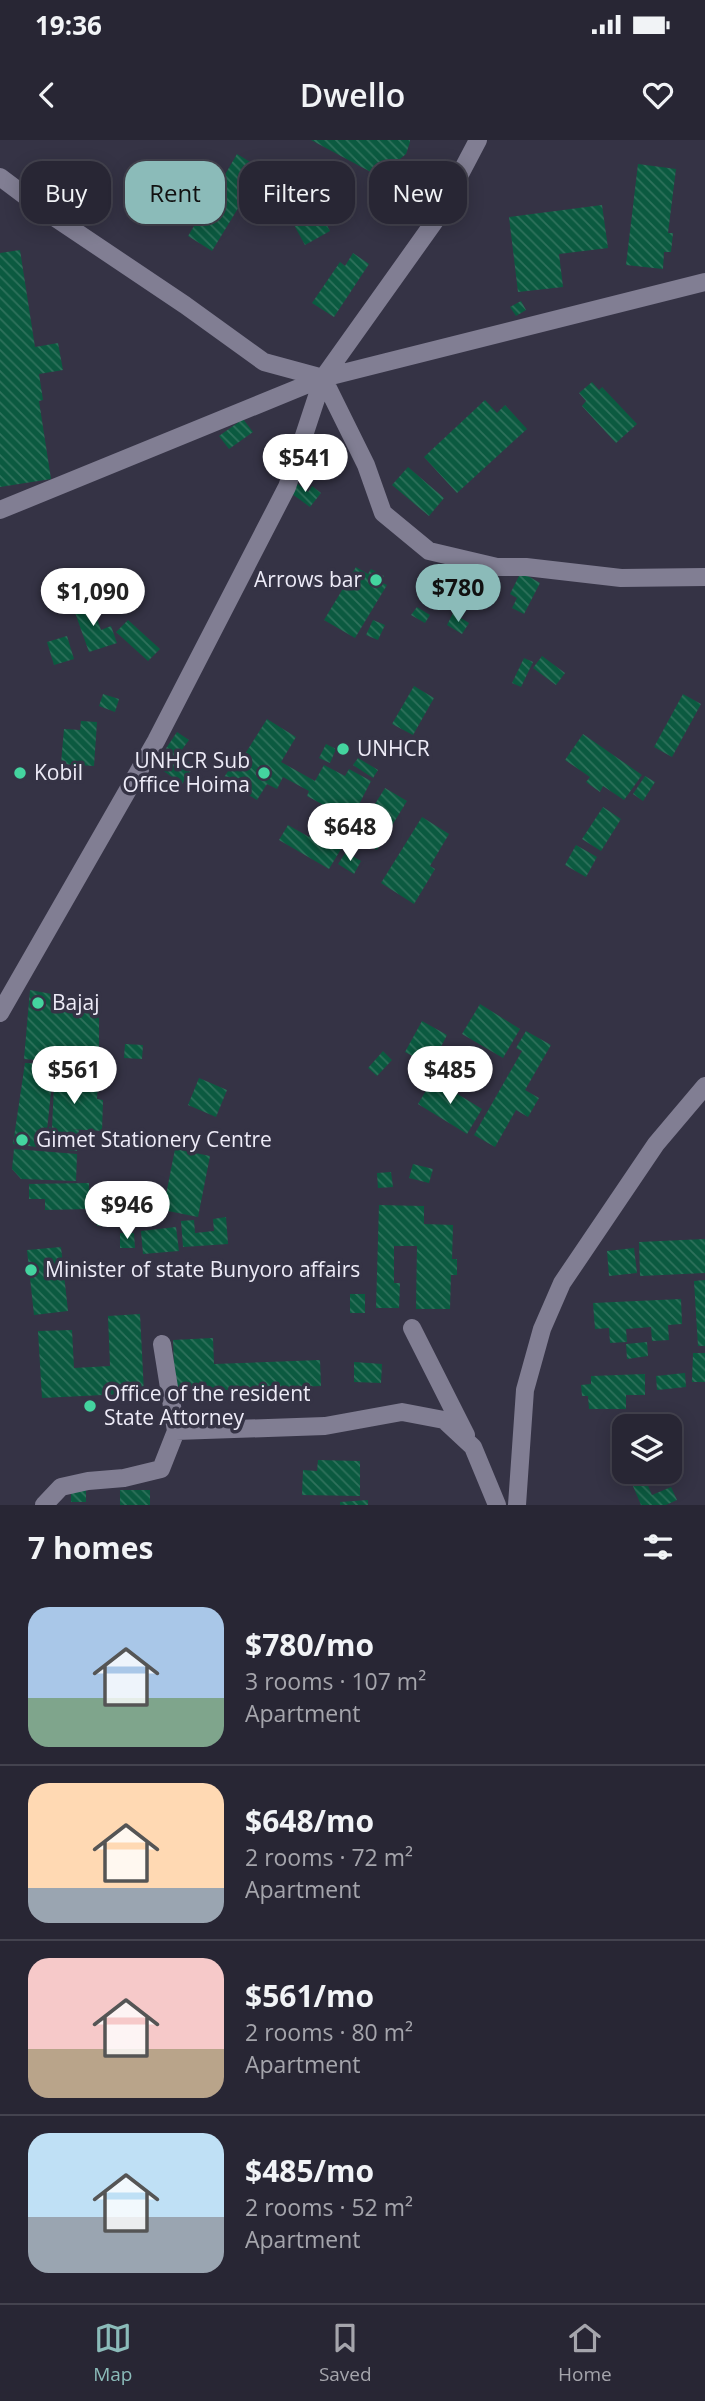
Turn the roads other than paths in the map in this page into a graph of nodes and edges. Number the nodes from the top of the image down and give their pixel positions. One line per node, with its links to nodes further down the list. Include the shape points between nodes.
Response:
1 (478, 140): 4 (street, via 437,218)
2 (0, 177): 4 (street, via 264,362)
3 (705, 282): 4 (street)
4 (323, 377): 5 (street); 6 (street, via 366,465 383,513 429,551 497,567 621,578); 7 (street, via 287,487 156,741)
5 (0, 510)
6 (705, 577)
7 (0, 1013)
8 (705, 1086): 15 (street, via 656,1144 562,1283 542,1329 525,1390)
9 (412, 1328): 12 (street)
10 (162, 1345): 11 (street)
11 (176, 1431): 12 (street, via 325,1426 402,1412 444,1420); 13 (street, via 161,1469 61,1487)
12 (473, 1447): 14 (street)
13 (44, 1505)
14 (497, 1505)
15 (517, 1505)

